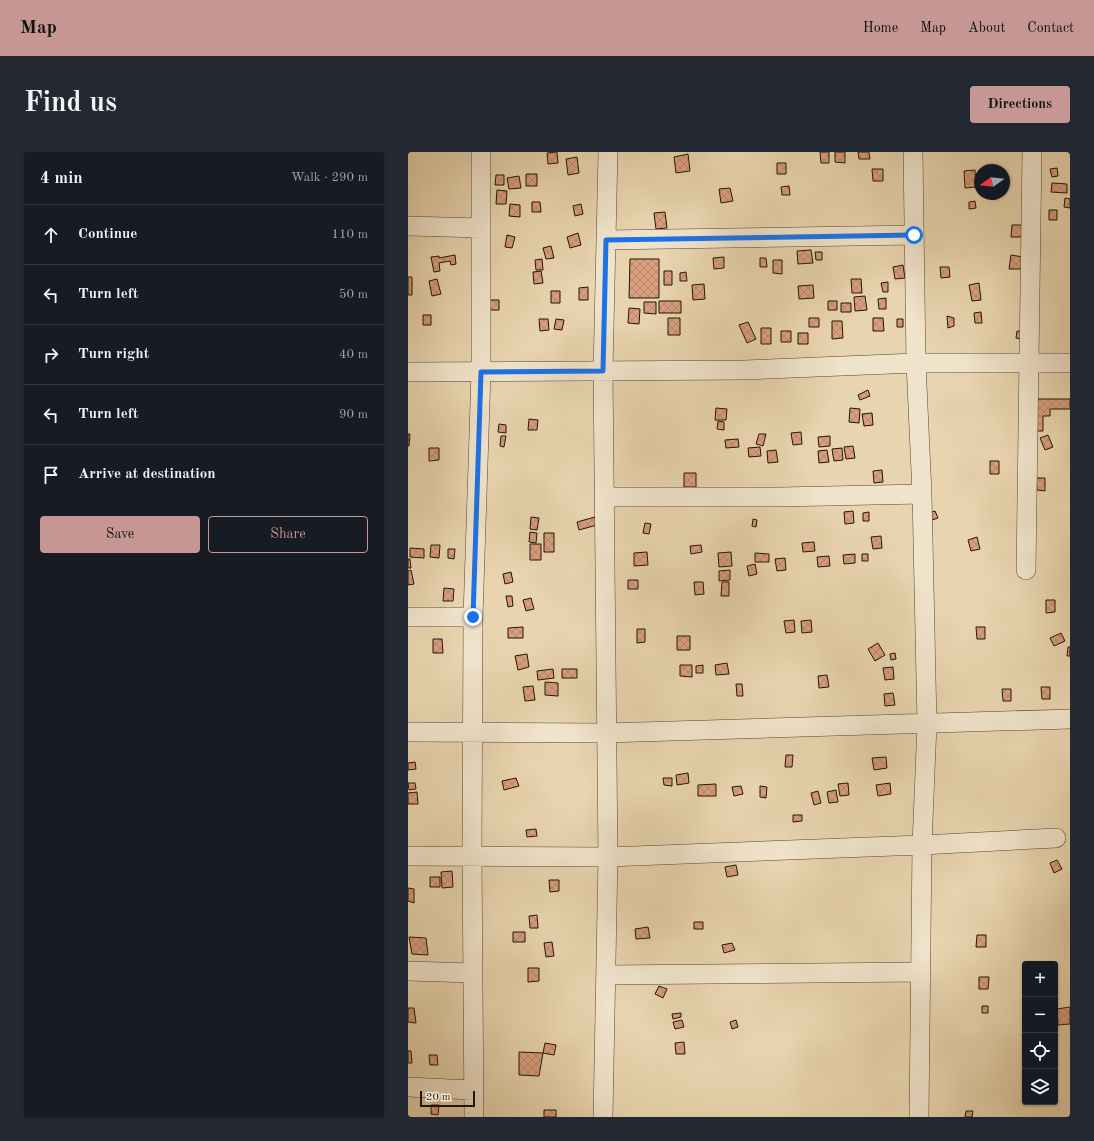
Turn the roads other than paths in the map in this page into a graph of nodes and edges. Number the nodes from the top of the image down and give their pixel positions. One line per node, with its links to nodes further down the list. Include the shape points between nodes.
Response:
1 (481, 152): 6 (street)
2 (608, 152): 8 (street)
3 (913, 152): 7 (street)
4 (1032, 152): 10 (street)
5 (408, 226): 6 (street)
6 (481, 228): 14 (street)
7 (914, 235): 8 (street); 9 (street)
8 (606, 240): 12 (street)
9 (916, 363): 10 (street); 12 (street, via 744,370); 15 (street)
10 (1030, 364): 11 (street); 17 (street)
11 (1070, 364)
12 (603, 371): 14 (street); 16 (street)
13 (408, 372): 14 (street)
14 (481, 372): 19 (street)
15 (922, 494): 16 (street); 21 (street)
16 (604, 497): 24 (street)
17 (1026, 570)
18 (408, 617): 19 (street)
19 (473, 617): 23 (street)
20 (1070, 719): 21 (street)
21 (927, 724): 24 (street); 26 (street)
22 (408, 732): 23 (street)
23 (473, 732): 24 (street); 28 (street)
24 (606, 733): 29 (street)
25 (1056, 838): 26 (street)
26 (922, 845): 29 (street); 31 (street)
27 (408, 856): 28 (street)
28 (472, 856): 29 (street); 32 (street)
29 (608, 857): 33 (street)
30 (408, 971): 32 (street)
31 (921, 972): 33 (street); 38 (street)
32 (472, 973): 35 (street)
33 (606, 975): 37 (street)
34 (408, 1087): 35 (street)
35 (473, 1090): 36 (street)
36 (474, 1117)
37 (603, 1117)
38 (919, 1117)

